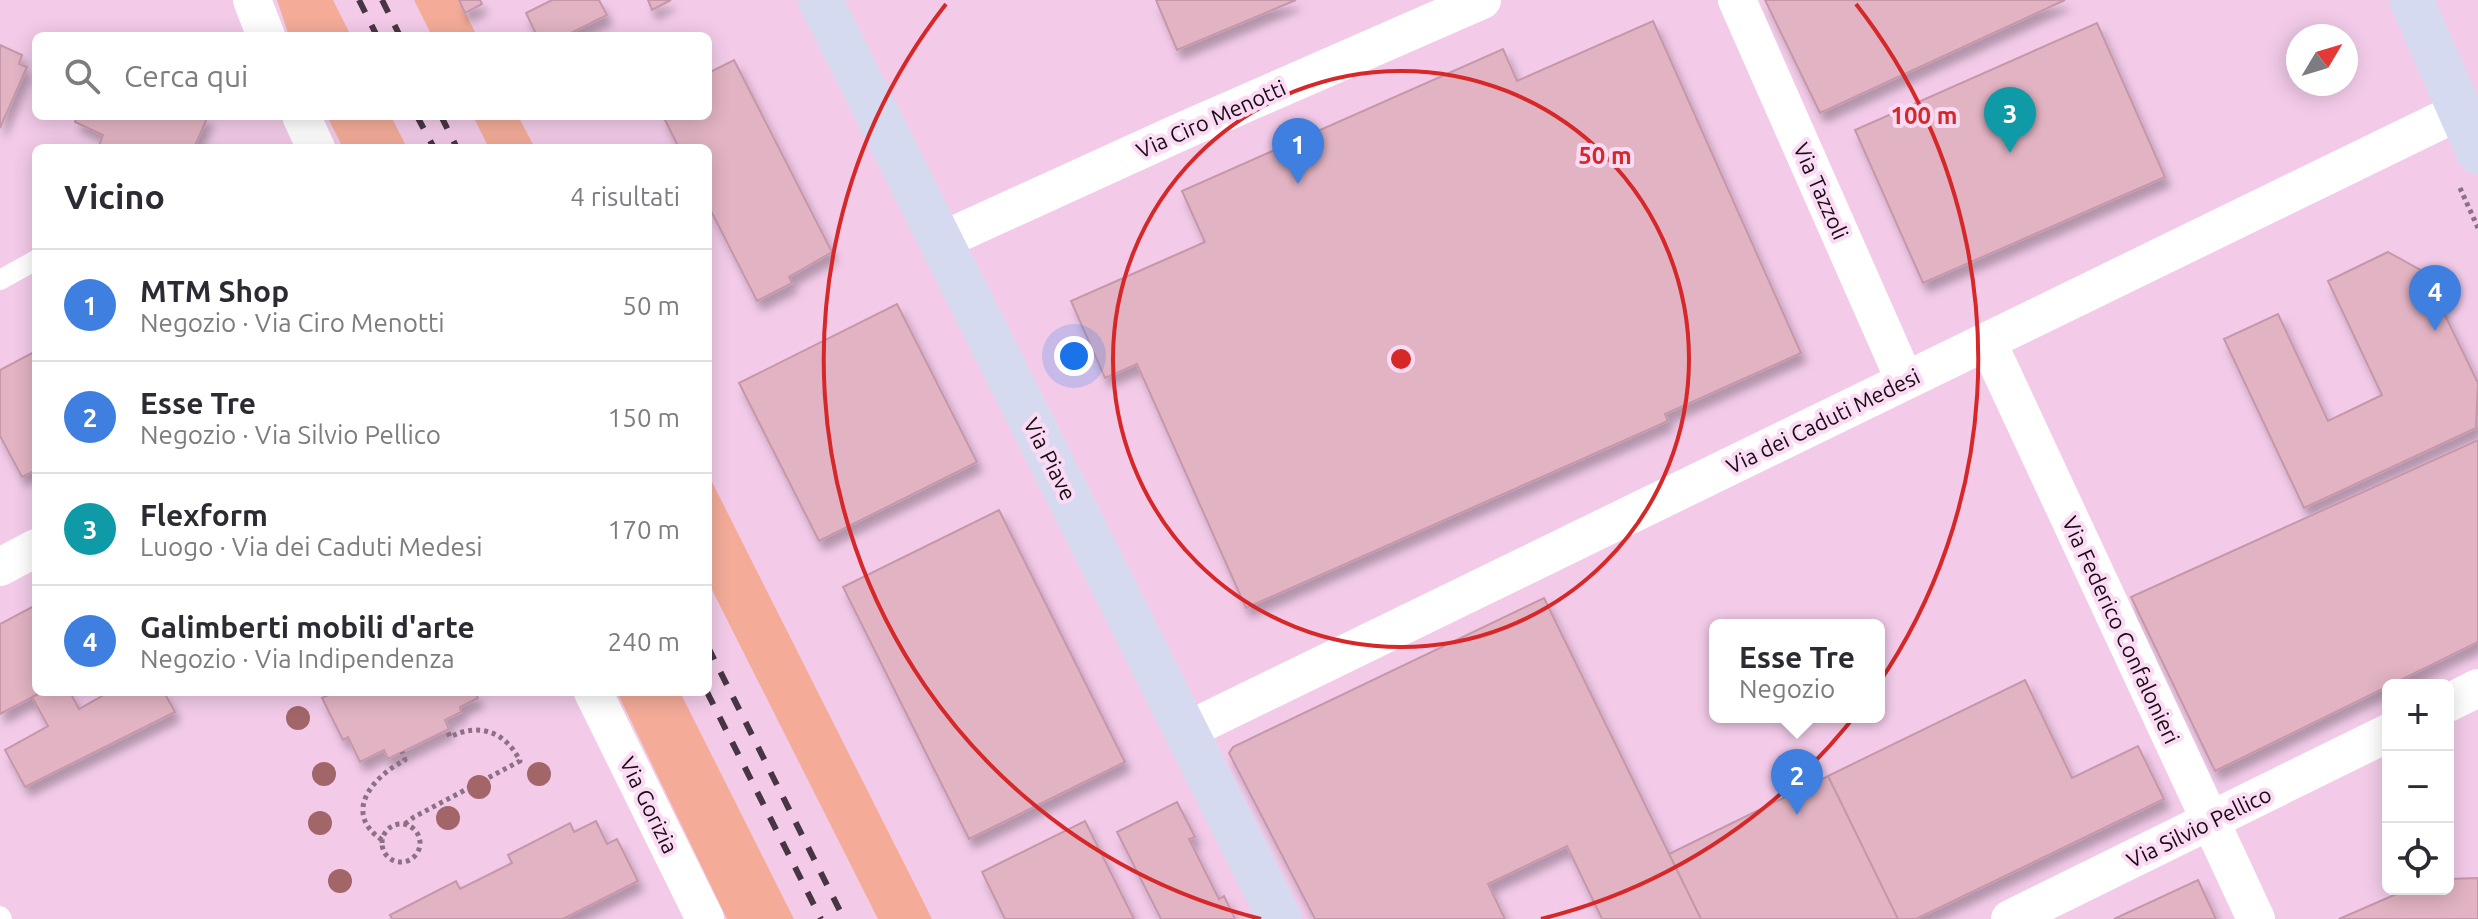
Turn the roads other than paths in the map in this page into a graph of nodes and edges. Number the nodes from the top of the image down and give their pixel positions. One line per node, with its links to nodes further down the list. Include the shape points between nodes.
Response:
1 (252, 0): 6 (street)
2 (820, 0): 9 (street, Via Piave)
3 (1482, 0): 9 (street, Via Ciro Menotti)
4 (1737, 0): 13 (street, Via Tazzoli)
5 (2411, 0): 7 (street)
6 (264, 32)
7 (2460, 111): 8 (street); 12 (street, Via dei Caduti Medesi)
8 (2478, 152)
9 (941, 241): 19 (street, Via Piave)
10 (32, 262): 11 (lane)
11 (0, 280)
12 (1987, 341): 13 (street, Via dei Caduti Medesi); 21 (street, Via Federico Confalonieri)
13 (1905, 381): 19 (street, Via dei Caduti Medesi)
14 (32, 550): 15 (street)
15 (0, 567)
16 (2478, 688): 18 (street)
17 (595, 696): 22 (street, Via Gorizia)
18 (2454, 700)
19 (1186, 731): 23 (street, Via Piave)
20 (2382, 736): 21 (street, Via Silvio Pellico)
21 (2210, 822): 24 (street, Via Silvio Pellico); 25 (street, Via Federico Confalonieri)
22 (705, 919)
23 (1280, 919)
24 (2010, 919)
25 (2256, 919)

